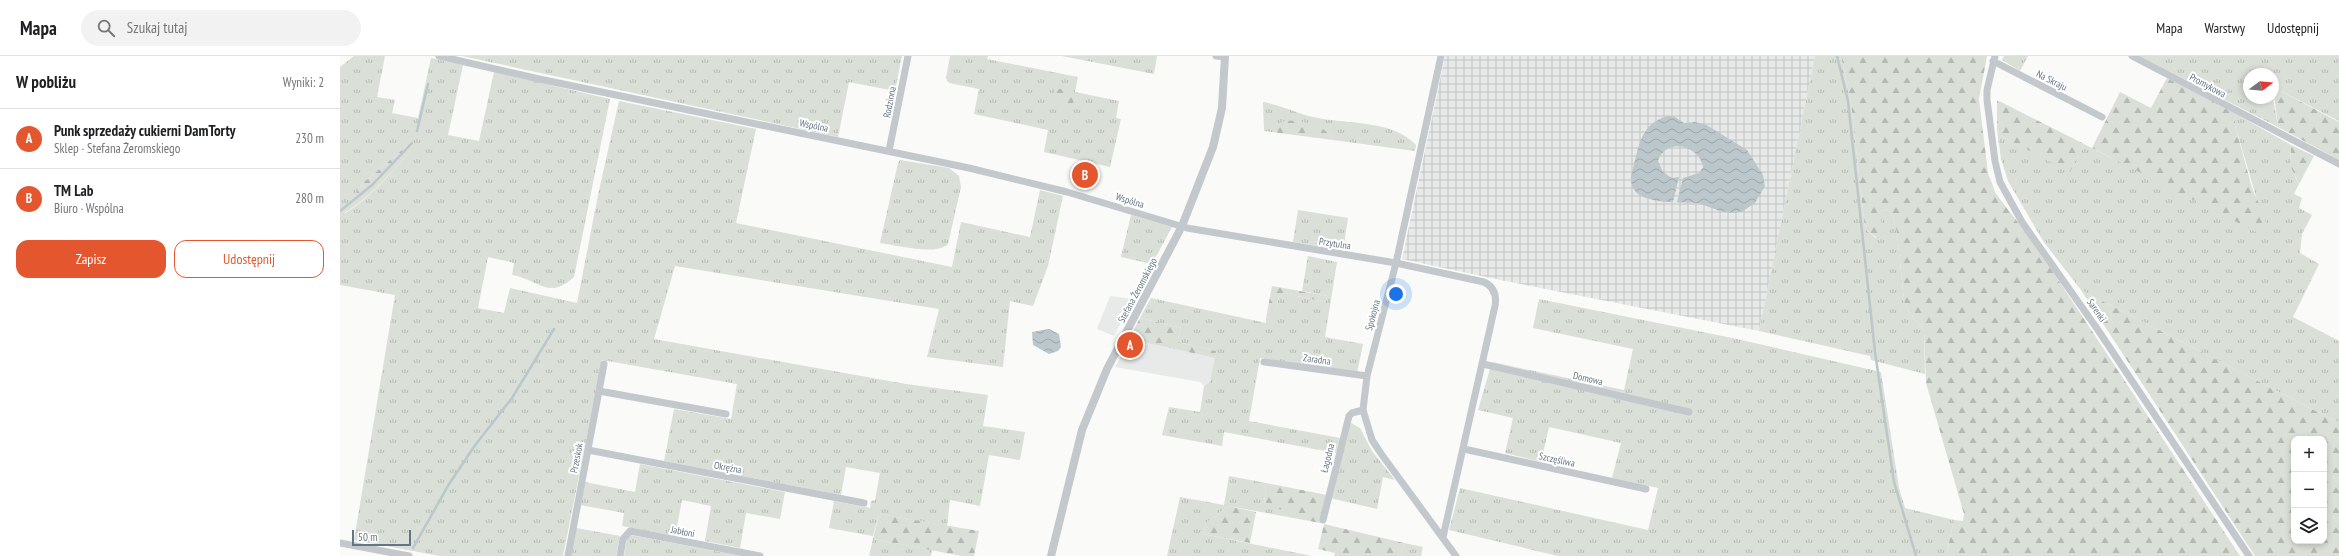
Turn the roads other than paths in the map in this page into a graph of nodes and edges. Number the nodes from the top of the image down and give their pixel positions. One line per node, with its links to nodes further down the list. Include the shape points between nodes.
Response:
1 (440, 56): 9 (street, Wspólna, via 539,79)
2 (908, 56): 9 (street, Rodzinna)
3 (1216, 56): 6 (street)
4 (1440, 56): 12 (street, Spokojna)
5 (2132, 56): 10 (street, Promykowa)
6 (1225, 57): 11 (street, Stefana Żeromskiego, via 1222,108 1216,136)
7 (1994, 59): 8 (street, Na Skraju); 34 (street, Sarenki, via 1987,90 1987,113 2000,182 2022,222 2098,330)
8 (2102, 117)
9 (889, 151): 11 (street, Wspólna, via 1067,192)
10 (2339, 164)
11 (1182, 226): 12 (street, Przytulna); 32 (street, Stefana Żeromskiego, via 1107,369 1082,430)
12 (1396, 263): 15 (street, Przytulna, via 1484,282 1492,288 1496,300); 16 (street, Spokojna)
13 (1264, 362): 16 (street, Zaradna)
14 (604, 364): 17 (street, Przeskok)
15 (1483, 364): 19 (street, Domowa); 21 (street)
16 (1366, 376): 18 (street, Spokojna)
17 (599, 391): 20 (street); 22 (street, Przeskok)
18 (1363, 410): 25 (street, Łagodna, via 1349,416); 26 (street, Spokojna, via 1372,440)
19 (1689, 412)
20 (726, 414)
21 (1464, 449): 23 (street, Szczęśliwa); 26 (street)
22 (588, 450): 24 (street, Okrężna); 29 (street, Przeskok)
23 (1646, 489)
24 (864, 503)
25 (1323, 520)
26 (1443, 537): 33 (street, Spokojna)
27 (340, 543): 28 (street)
28 (409, 556)
29 (568, 556)
30 (620, 556): 31 (street, Jabłoni, via 623,538 630,531)
31 (760, 556)
32 (1052, 556)
33 (1456, 556)
34 (2249, 556)

